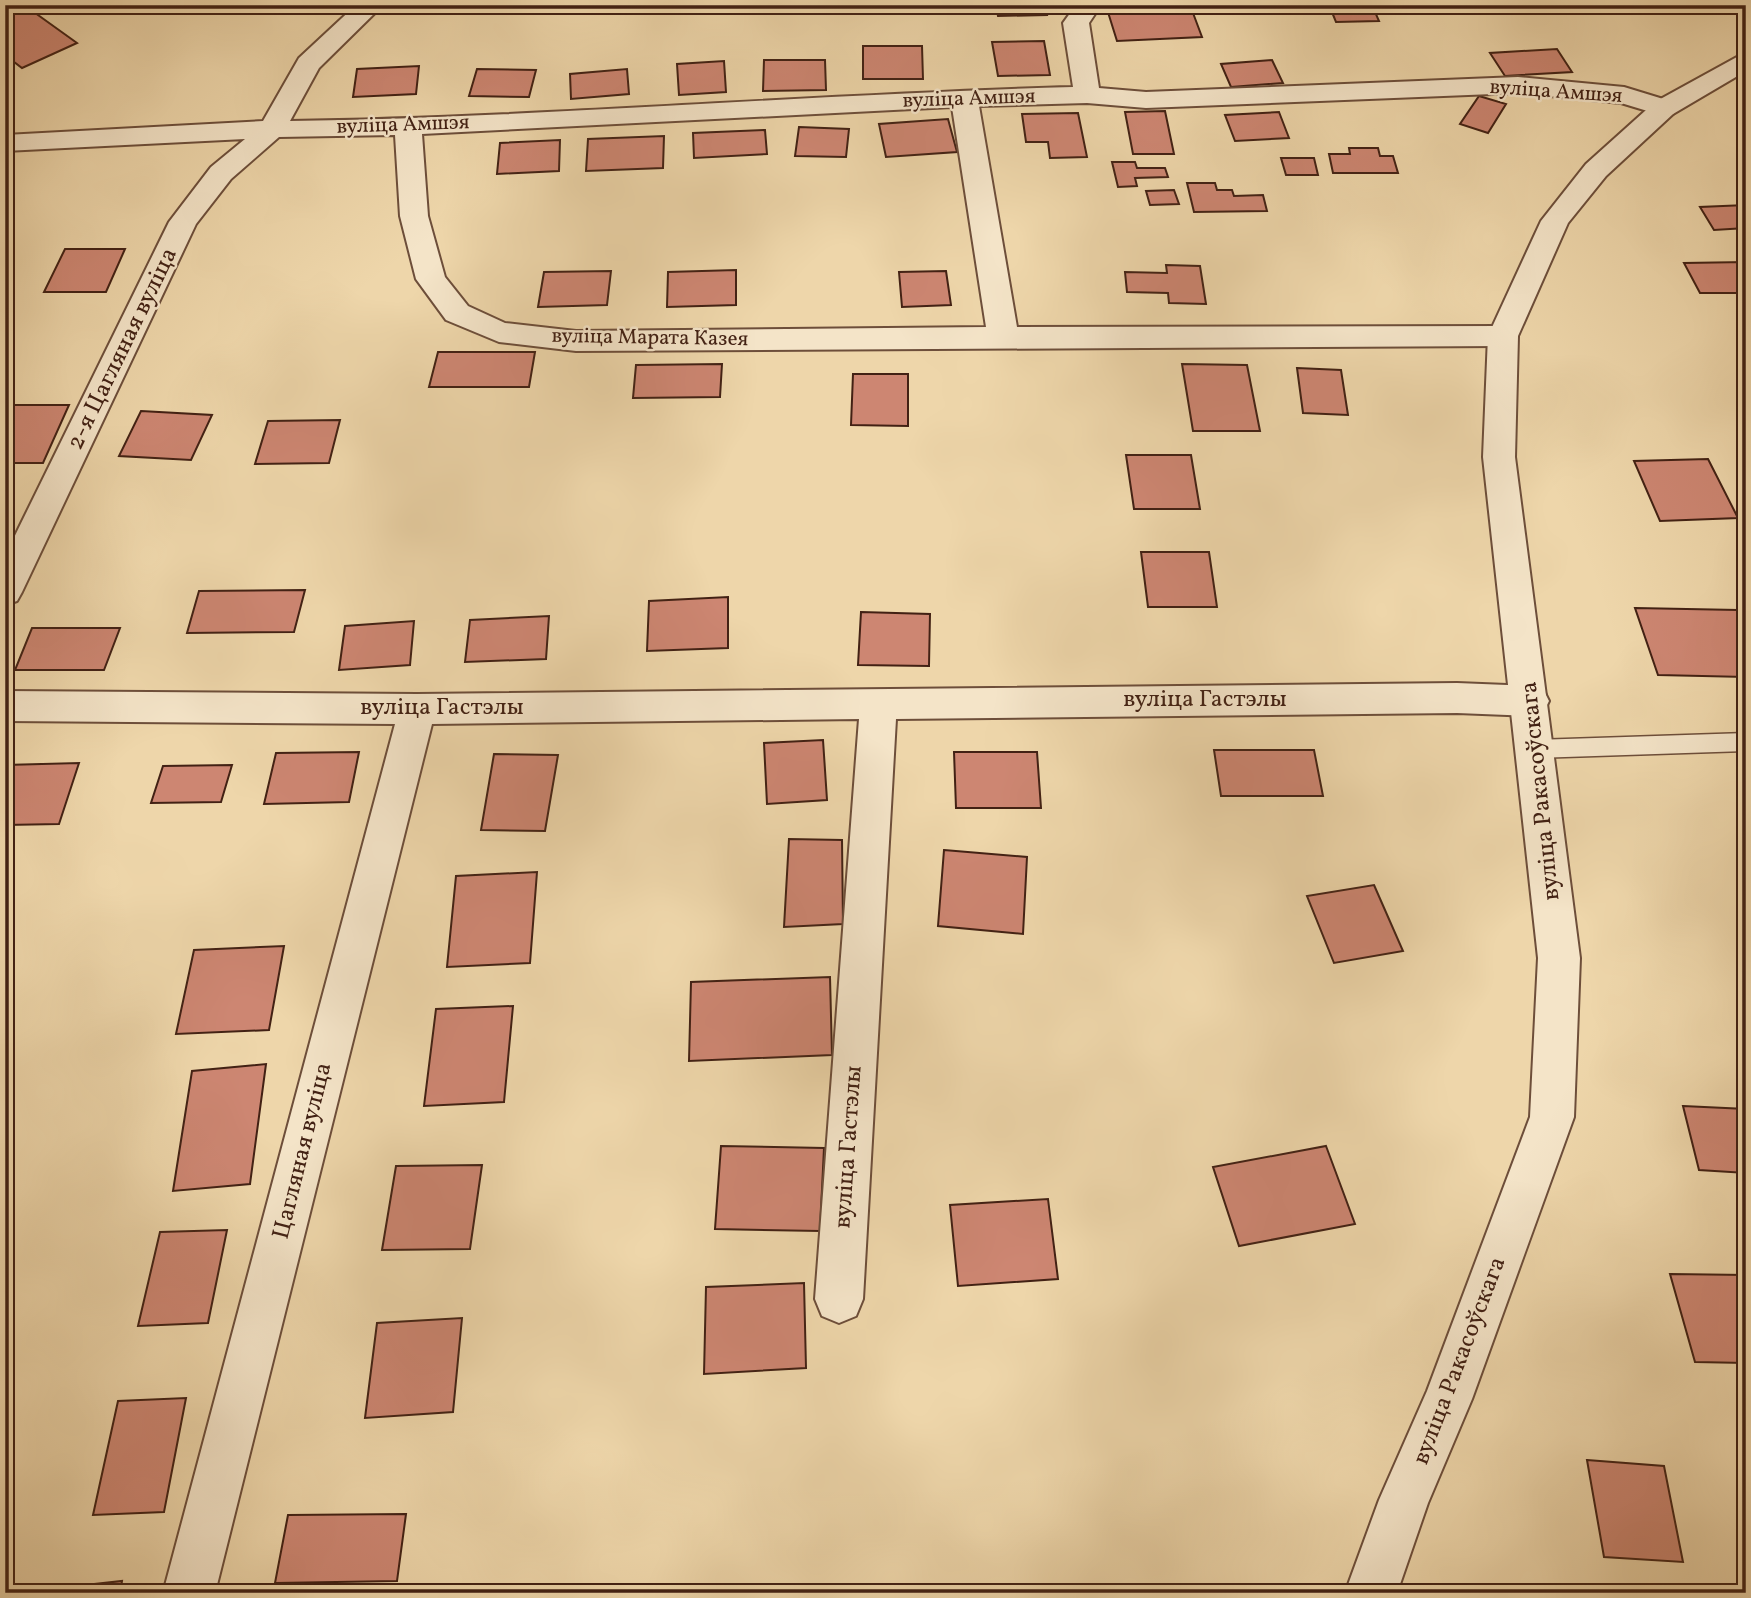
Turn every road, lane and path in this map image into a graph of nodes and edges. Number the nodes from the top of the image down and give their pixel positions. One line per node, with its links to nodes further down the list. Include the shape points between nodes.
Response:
1 (371, 5): 8 (street, via 308,64)
2 (1089, 5): 4 (street, via 1076,23)
3 (1746, 60): 6 (street, вуліца Ракасоўскага)
4 (1087, 95): 5 (street, вуліца Амшэя); 6 (street, вуліца Амшэя, via 1146,100 1518,85 1625,95)
5 (964, 98): 7 (street, вуліца Амшэя); 11 (street)
6 (1664, 108): 10 (street, вуліца Ракасоўскага, via 1596,170 1555,221)
7 (408, 127): 8 (street, вуліца Амшэя); 11 (street, вуліца Марата Казея, via 414,216 431,279 457,313 499,332 576,341)
8 (272, 129): 9 (street, вуліца Амшэя); 12 (street, 2-я Цагляная вуліца, via 221,173 183,222)
9 (5, 143)
10 (1503, 336): 11 (street, вуліца Марата Казея); 13 (street, вуліца Ракасоўскага, via 1499,457)
11 (1003, 337)
12 (5, 592)
13 (1531, 701): 14 (street, вуліца Гастэлы); 18 (street, вуліца Ракасоўскага)
14 (879, 702): 16 (street, вуліца Гастэлы); 19 (street, вуліца Гастэлы)
15 (5, 706): 16 (street, вуліца Гастэлы)
16 (417, 709): 20 (street, Цагляная вуліца)
17 (1746, 742): 18 (lane)
18 (1535, 749): 21 (street, вуліца Ракасоўскага, via 1559,958 1552,1117)
19 (839, 1299)
20 (189, 1593)
21 (1371, 1593)

